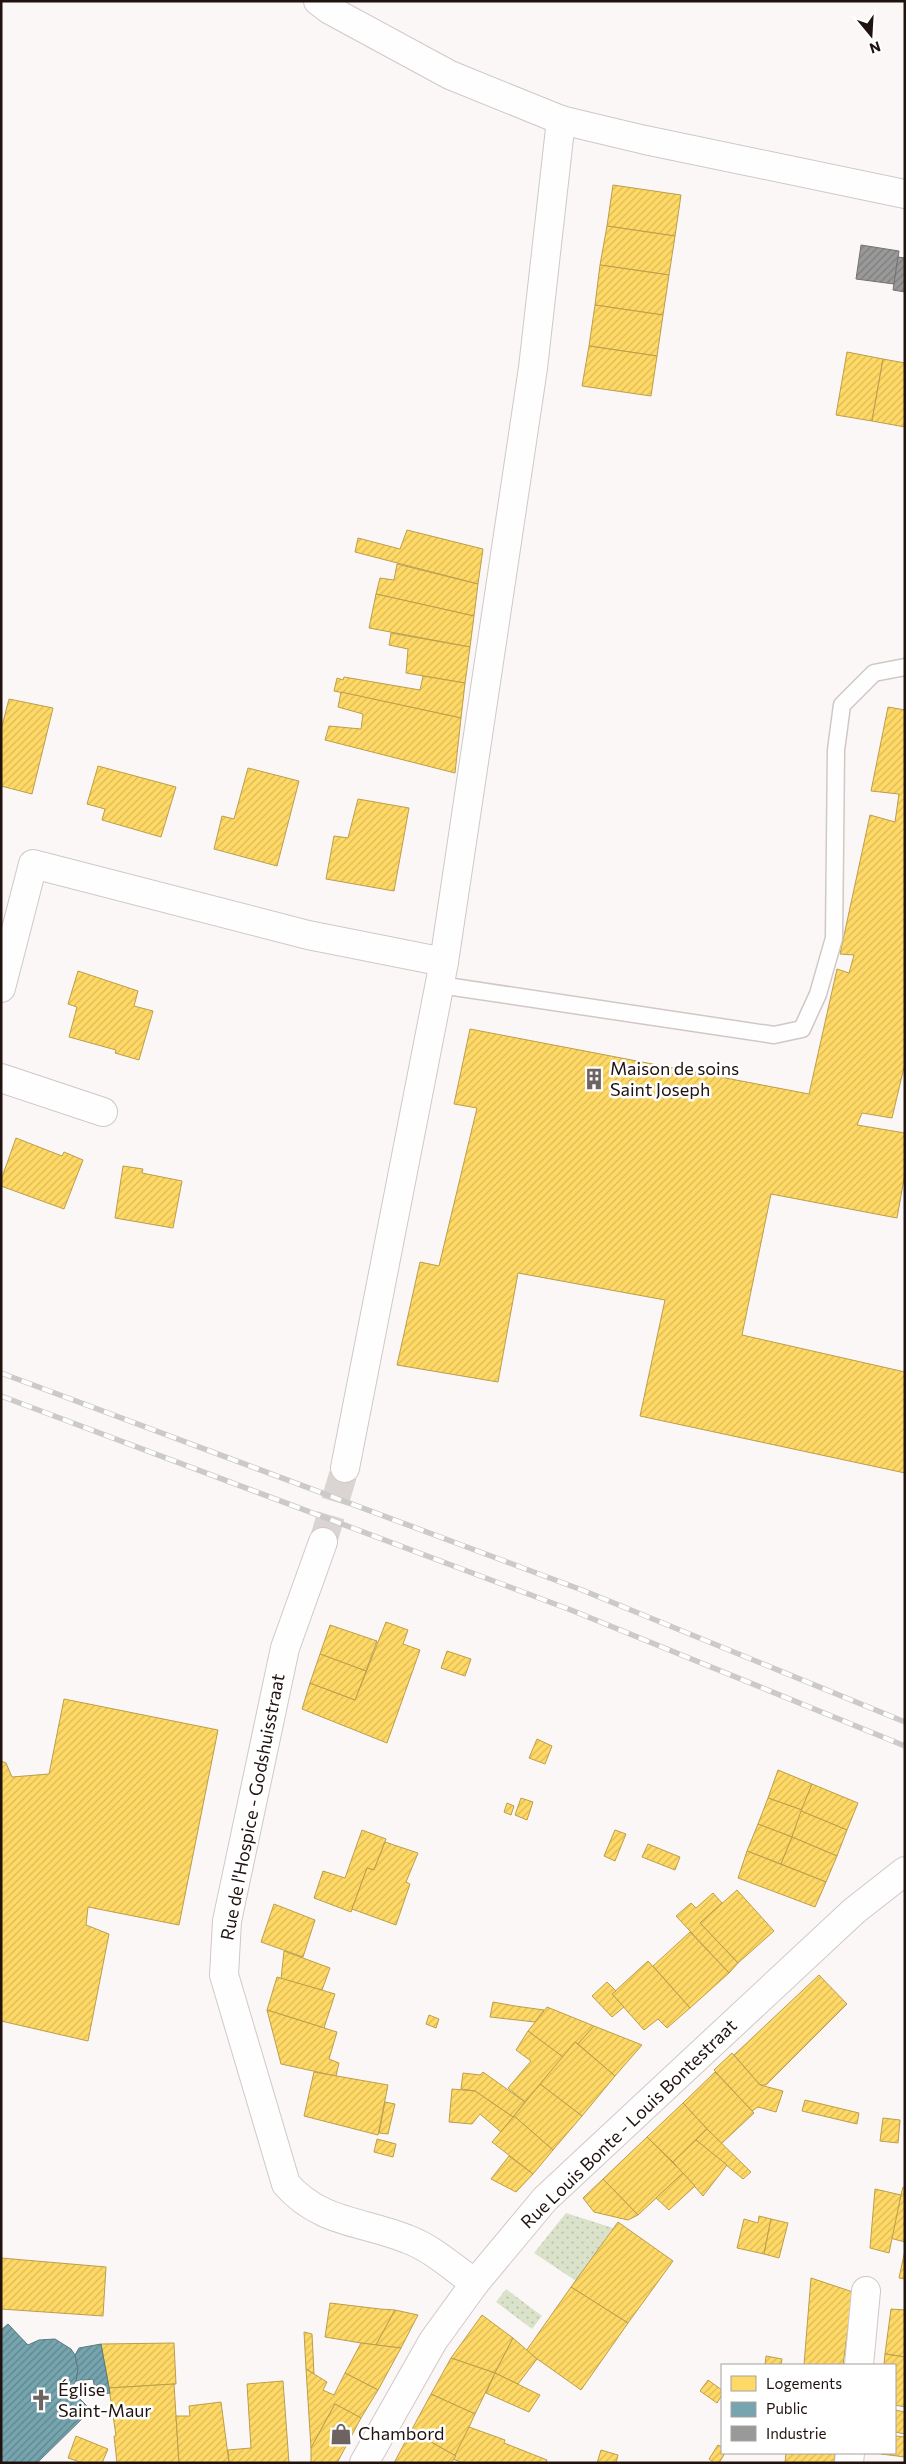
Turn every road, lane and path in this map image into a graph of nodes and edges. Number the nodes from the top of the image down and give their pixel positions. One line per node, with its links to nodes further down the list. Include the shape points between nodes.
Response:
1 (318, 1): 2 (street, via 450,75)
2 (561, 120): 3 (street); 5 (street, via 533,368)
3 (905, 194)
4 (905, 668): 5 (lane, via 874,673 842,705 836,750 834,938 818,994 802,1029 774,1035)
5 (442, 973): 6 (street, via 33,864); 9 (street)
6 (1, 988)
7 (1, 1078): 8 (street)
8 (103, 1112)
9 (345, 1468)
10 (322, 1542): 12 (street, Rue de l'Hospice - Godshuisstraat, via 285,1648 227,1921 224,1975 286,2184 309,2206 325,2214 408,2239)
11 (905, 1871): 12 (street, Rue Louis Bonte - Louis Bontestraat, via 854,1911 545,2199)
12 (475, 2283): 15 (street, Rue Louis Bonte - Louis Bontestraat, via 433,2341)
13 (866, 2290): 14 (street)
14 (859, 2364)
15 (364, 2463)

